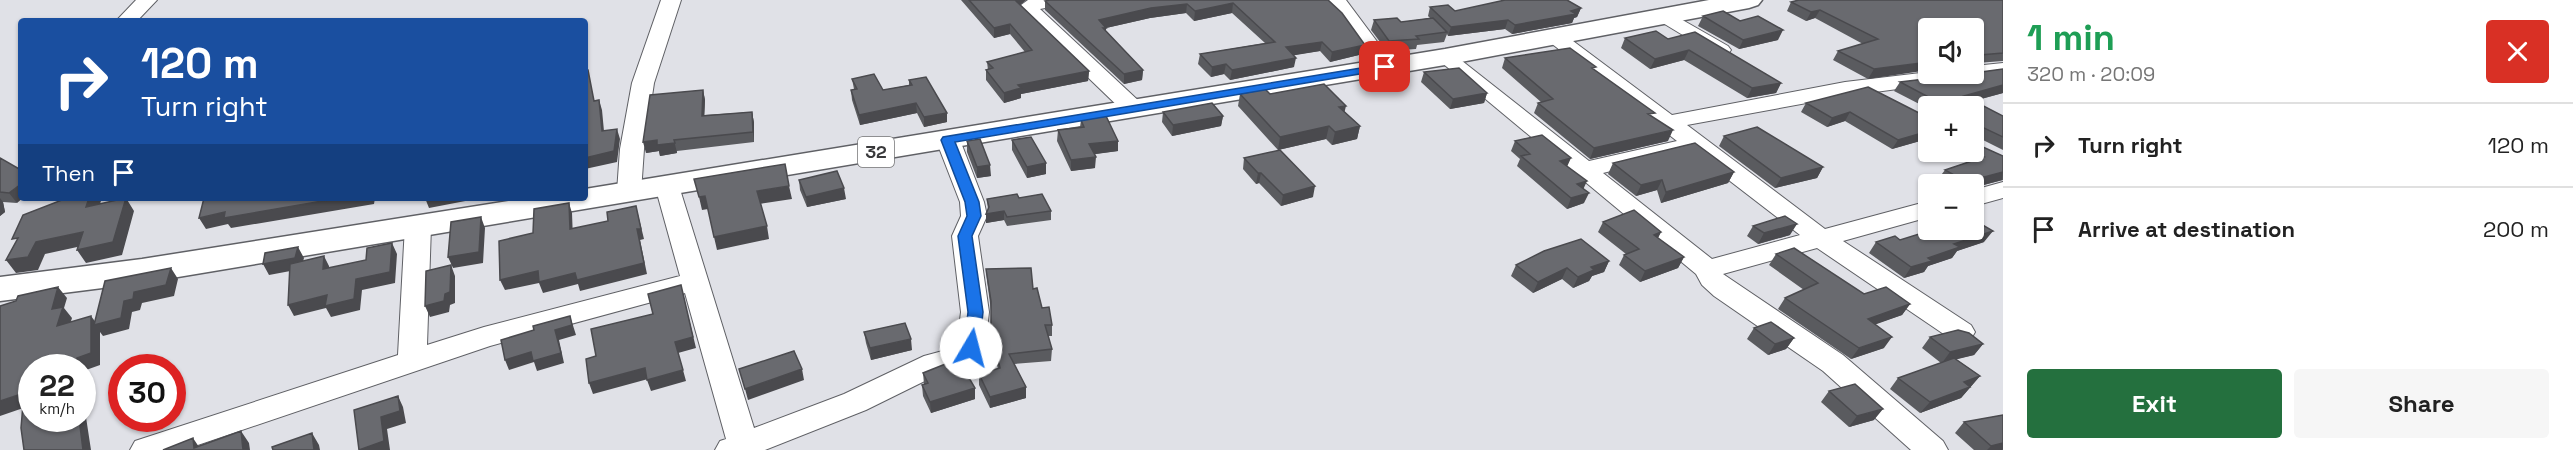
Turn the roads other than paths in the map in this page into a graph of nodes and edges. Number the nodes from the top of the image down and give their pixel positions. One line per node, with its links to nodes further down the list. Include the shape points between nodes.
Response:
1 (147, 0): 7 (street)
2 (670, 0): 26 (street, via 643,83)
3 (1059, 0): 19 (street, via 1027,8)
4 (1336, 0): 11 (street)
5 (1749, 0): 6 (highway, 32)
6 (1665, 16): 8 (highway, 32); 10 (street)
7 (129, 18)
8 (1554, 36): 9 (highway, 32); 20 (street)
9 (1445, 57): 11 (highway, 32); 23 (street)
10 (1737, 59)
11 (1385, 67): 19 (highway, 32)
12 (2003, 69): 13 (street)
13 (1984, 71)
14 (1918, 80): 16 (street)
15 (1774, 81): 17 (street)
16 (1865, 87): 17 (street); 18 (street)
17 (1802, 97): 20 (street)
18 (1902, 106)
19 (1134, 109): 21 (highway, 32)
20 (1669, 122): 22 (street)
21 (948, 140): 24 (highway, 32); 38 (street, via 974,216 965,236 975,312 971,348 960,357 934,364 855,402)
22 (1696, 143): 23 (street); 32 (street)
23 (1584, 170): 33 (street)
24 (667, 186): 26 (highway, 32); 34 (street)
25 (2003, 190): 27 (street)
26 (629, 192): 28 (highway, 32)
27 (1984, 195)
28 (588, 199)
29 (573, 201): 31 (highway, 32)
30 (1918, 212): 32 (street)
31 (418, 226): 35 (highway, 32); 37 (street)
32 (1820, 238): 33 (street); 36 (street)
33 (1707, 269): 40 (street, via 1724,289 1833,363)
34 (696, 281): 37 (street, via 484,337); 38 (street)
35 (0, 289)
36 (1961, 332)
37 (412, 361): 39 (street)
38 (738, 448)
39 (146, 450)
40 (1932, 450)

